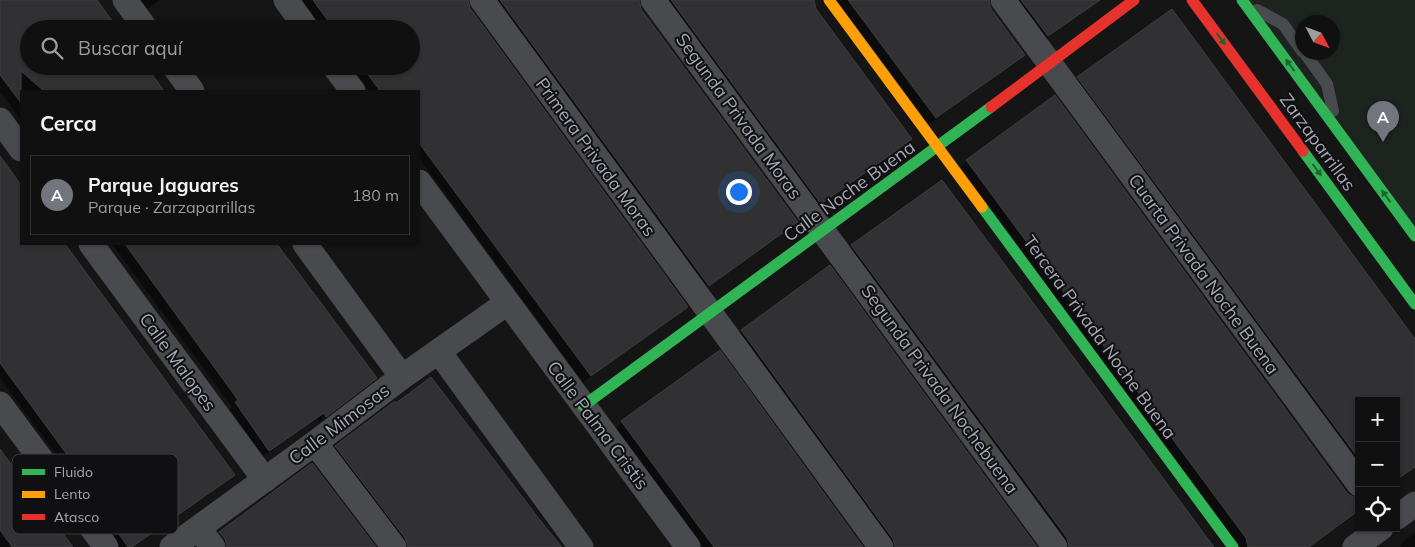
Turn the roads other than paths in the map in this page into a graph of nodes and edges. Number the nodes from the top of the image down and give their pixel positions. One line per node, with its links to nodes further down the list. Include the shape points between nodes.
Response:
1 (125, 0): 10 (street)
2 (286, 0): 11 (street)
3 (482, 0): 30 (street, Primera Privada Moras)
4 (653, 0): 24 (street, Segunda Privada Moras)
5 (829, 0): 21 (street, Tercera Privada Noche Buena)
6 (1003, 0): 14 (street, Cuarta Privada Noche Buena)
7 (1134, 0): 14 (street, Calle Noche Buena)
8 (1192, 0): 29 (street, Zarzaparrillas, one-way to 29)
9 (1242, 1): 12 (lane, via 1283,24); 20 (street, Zarzaparrillas, one-way to 9)
10 (139, 20)
11 (300, 20)
12 (1295, 41)
13 (1309, 60): 20 (lane, via 1327,84)
14 (1050, 64): 21 (street, Calle Noche Buena); 37 (street, Cuarta Privada Noche Buena)
15 (180, 75): 17 (street)
16 (341, 75): 18 (street)
17 (191, 90)
18 (352, 90)
19 (0, 120): 22 (street)
20 (1338, 130): 25 (street, Zarzaparrillas, one-way to 20)
21 (938, 147): 24 (street, Calle Noche Buena); 51 (street, Tercera Privada Noche Buena)
22 (20, 148)
23 (420, 183): 28 (street, Calle Palma Cristis)
24 (824, 231): 30 (street, Calle Noche Buena); 50 (street, Segunda Privada Nochebuena)
25 (1415, 236)
26 (92, 245): 38 (street, Calle Malopes)
27 (306, 245): 32 (street)
28 (507, 303): 31 (street, Calle Mimosas); 34 (street, Calle Palma Cristis)
29 (1415, 304)
30 (710, 314): 34 (street, Calle Noche Buena); 49 (street, Primera Privada Moras)
31 (439, 352): 32 (street, Calle Mimosas); 47 (street)
32 (402, 377): 35 (street, Calle Mimosas)
33 (0, 404): 36 (street)
34 (583, 406): 48 (street, Calle Palma Cristis)
35 (315, 443): 38 (street, Calle Mimosas); 46 (street)
36 (37, 454)
37 (1355, 479)
38 (265, 480): 43 (street, Calle Mimosas)
39 (1415, 504): 40 (street)
40 (1400, 518)
41 (1384, 532): 52 (street)
42 (96, 534): 44 (street)
43 (206, 538): 45 (street, Calle Mimosas)
44 (106, 547)
45 (172, 547)
46 (394, 547)
47 (581, 547)
48 (688, 547)
49 (881, 547)
50 (1055, 547)
51 (1233, 547)
52 (1355, 547)

